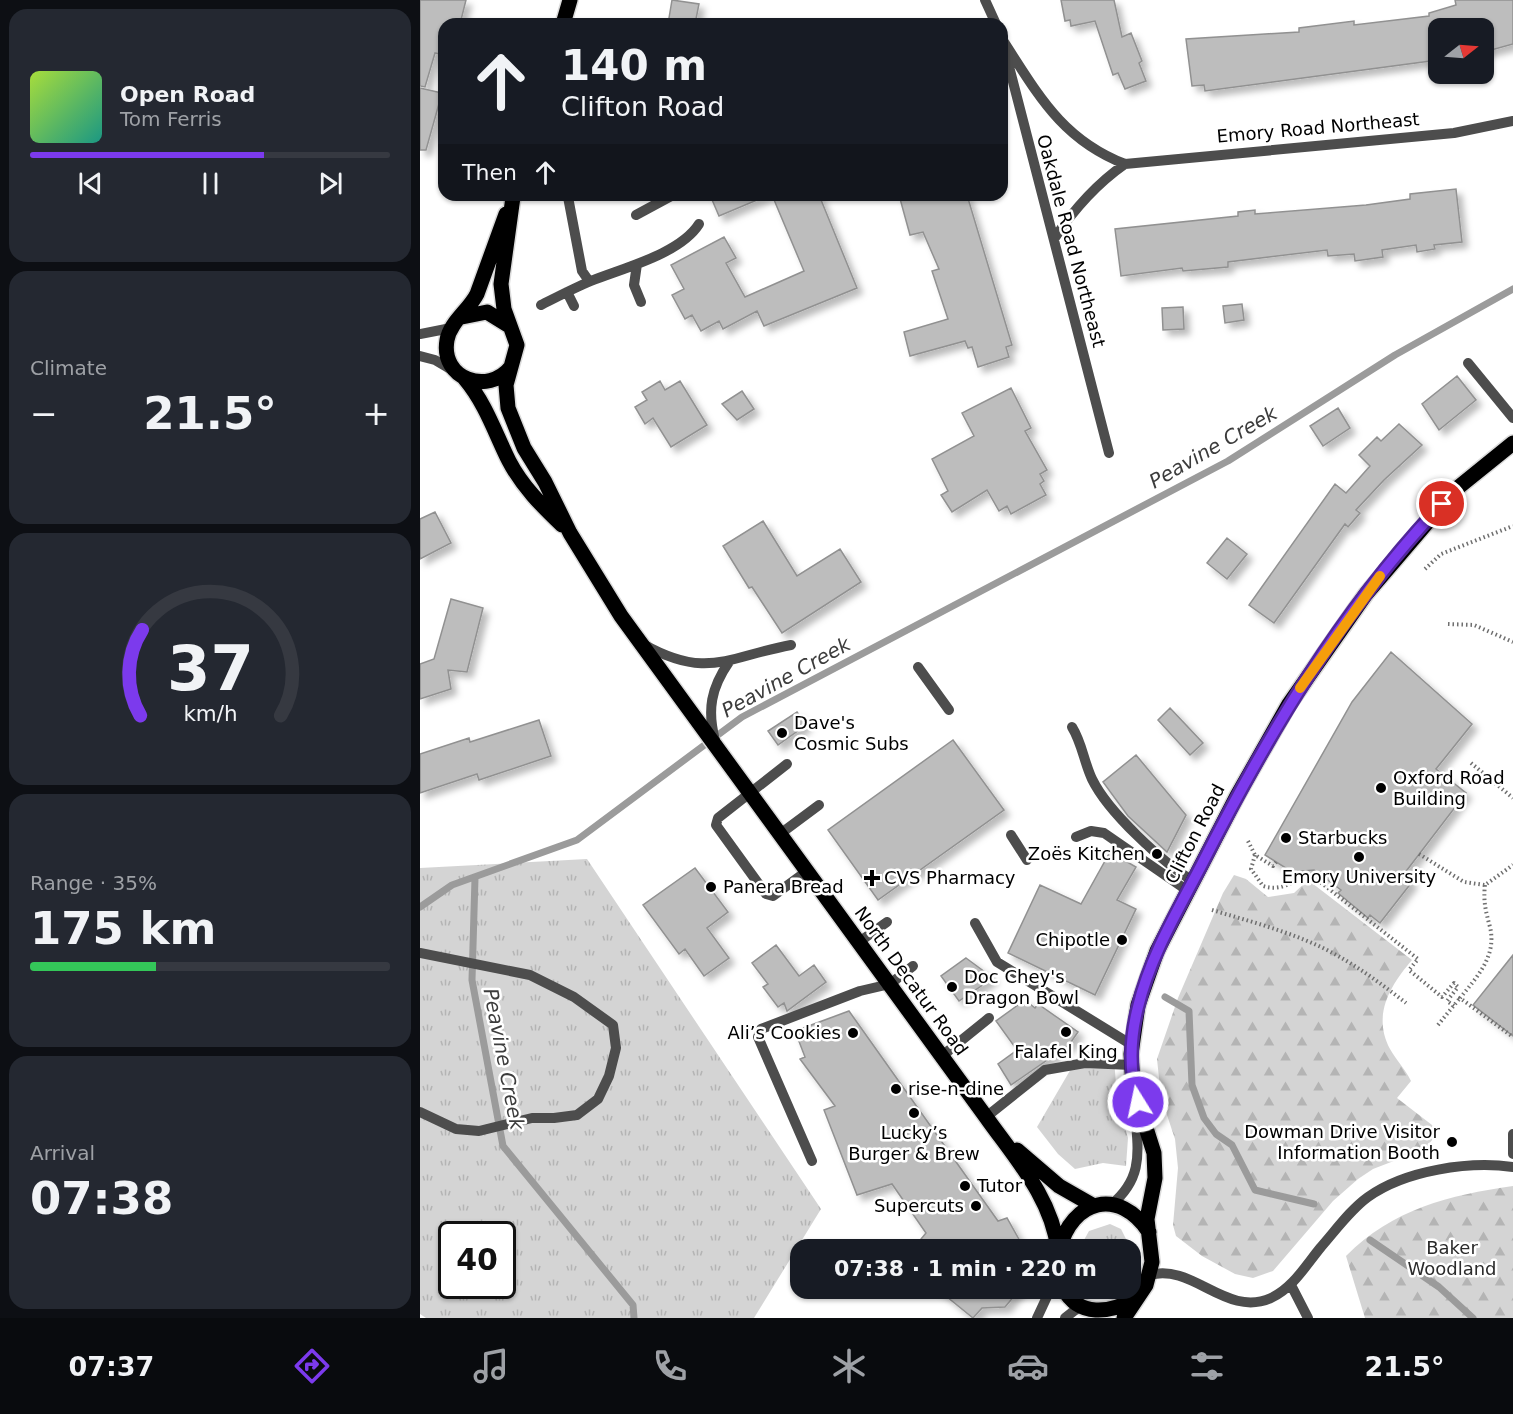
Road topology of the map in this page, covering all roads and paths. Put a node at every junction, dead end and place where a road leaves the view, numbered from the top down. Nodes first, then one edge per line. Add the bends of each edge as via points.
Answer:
1 (570, 0) edge
2 (985, 0) edge
3 (565, 18) edge
4 (993, 18) edge
5 (1008, 48) edge
6 (1008, 62) edge
7 (1513, 120) edge
8 (1125, 164) junction
9 (511, 201) edge
10 (512, 201) edge
11 (566, 201) edge
12 (652, 201) edge
13 (636, 215) dead end
14 (699, 224) dead end
15 (1054, 239) junction
16 (637, 264) junction
17 (590, 281) junction
18 (567, 292) junction
19 (641, 302) dead end
20 (541, 305) dead end
21 (574, 306) dead end
22 (462, 317) junction
23 (508, 325) junction
24 (451, 328) junction
25 (420, 334) edge
26 (420, 356) edge
27 (1468, 363) dead end
28 (511, 367) junction
29 (462, 377) junction
30 (1513, 418) edge
31 (1513, 443) edge
32 (1109, 453) dead end
33 (1513, 526) edge
34 (570, 533) junction
35 (1425, 569) dead end
36 (1366, 594) joint
37 (1448, 624) dead end
38 (641, 642) junction
39 (1513, 642) edge
40 (791, 645) dead end
41 (729, 662) junction
42 (918, 667) dead end
43 (1289, 704) joint
44 (949, 710) dead end
45 (706, 723) junction
46 (1071, 727) dead end
47 (1471, 763) dead end
48 (787, 764) dead end
49 (750, 791) junction
50 (1513, 798) edge
51 (819, 805) dead end
52 (780, 834) junction
53 (1011, 835) dead end
54 (1076, 837) dead end
55 (1248, 841) dead end
56 (1419, 854) dead end
57 (1255, 855) junction
58 (1027, 860) dead end
59 (1276, 862) dead end
60 (1513, 865) edge
61 (807, 871) junction
62 (1193, 881) junction
63 (1485, 885) junction
64 (1188, 891) junction
65 (1212, 910) dead end
66 (887, 922) dead end
67 (975, 922) dead end
68 (859, 942) junction
69 (420, 953) edge
70 (913, 966) dead end
71 (890, 984) junction
72 (1460, 998) junction
73 (1406, 1003) dead end
74 (1454, 1006) junction
75 (989, 1018) dead end
76 (1438, 1025) dead end
77 (1513, 1037) edge
78 (1132, 1046) junction
79 (942, 1056) junction
80 (1132, 1065) junction
81 (1133, 1087) junction
82 (420, 1112) edge
83 (990, 1122) junction
84 (1513, 1134) edge
85 (1513, 1154) edge
86 (812, 1161) dead end
87 (1513, 1167) edge
88 (1112, 1204) junction
89 (1094, 1206) junction
90 (1149, 1232) junction
91 (1056, 1239) edge
92 (1062, 1239) edge
93 (1150, 1275) junction
94 (1291, 1286) junction
95 (1141, 1290) edge
96 (1046, 1299) edge
97 (1073, 1299) edge
98 (1134, 1299) edge
99 (1135, 1299) edge
100 (1083, 1311) edge
101 (1037, 1318) edge
102 (1065, 1318) edge
103 (1125, 1318) edge
104 (1308, 1318) edge

1 - 3 main road
2 - 4 street
5 - 8 street via 1047,108 1066,129 1090,147
6 - 15 street, Oakdale Road Northeast
7 - 8 street, Emory Road Northeast via 1454,133
8 - 15 street via 1074,209
9 - 22 main road, North Decatur Road via 477,294
10 - 23 main road, North Decatur Road via 501,284
11 - 17 street via 582,271
12 - 13 street
14 - 16 street via 691,236
15 - 32 street, Oakdale Road Northeast
16 - 17 street
16 - 19 street via 634,285
17 - 18 street
18 - 20 street
18 - 21 street
22 - 23 main road via 487,312
22 - 24 main road, North Decatur Road
23 - 28 main road, North Decatur Road via 517,345
24 - 25 street
24 - 29 main road, North Decatur Road via 447,356
26 - 29 street via 435,360
27 - 30 street
28 - 29 main road via 494,381 480,383
28 - 34 main road, North Decatur Road via 506,384 510,416
29 - 34 main road, North Decatur Road via 489,413 510,463 528,491
31 - 36 street via 1455,490
33 - 35 path via 1441,554
34 - 38 main road, North Decatur Road
36 - 43 main road
37 - 39 path via 1474,625
38 - 41 street via 668,658 690,663
38 - 45 main road, North Decatur Road
40 - 41 street via 751,652
41 - 45 street via 715,686
42 - 44 street
43 - 62 street
45 - 49 main road, North Decatur Road
46 - 62 street via 1101,795 1159,856
47 - 50 path
48 - 49 street
49 - 52 main road, North Decatur Road
49 - 61 street via 717,818 716,825 722,834 766,894 773,896
51 - 52 street
52 - 61 main road, North Decatur Road
53 - 58 street
54 - 64 street via 1091,831 1104,833
55 - 57 path
56 - 63 path via 1464,882
57 - 59 path via 1273,866
57 - 74 path via 1251,869 1263,886 1280,888 1310,874 1418,959 1409,970 1442,997 1454,984 1458,987 1447,1001
60 - 63 path
61 - 68 main road, North Decatur Road
62 - 64 street
63 - 72 path via 1484,906 1491,944 1480,974
64 - 78 street via 1157,951 1136,1015
65 - 73 path via 1322,948 1369,974
66 - 68 street
67 - 78 street via 998,962
68 - 71 main road, North Decatur Road
69 - 82 street via 530,975 574,997 613,1024 616,1048 598,1099 577,1115 532,1118 479,1131 456,1129
70 - 71 street
71 - 79 main road, North Decatur Road
71 - 86 street via 860,991 761,1029 758,1037
72 - 74 path
72 - 77 path
74 - 76 path
75 - 79 street
78 - 80 street
79 - 83 main road, North Decatur Road
80 - 81 street
80 - 83 street via 1085,1064 1045,1070
81 - 88 street via 1136,1174
81 - 90 street via 1154,1153
83 - 89 main road, North Decatur Road via 1038,1169
83 - 91 main road, North Decatur Road via 1045,1202
84 - 85 street
87 - 94 street via 1475,1163 1394,1183 1348,1215
88 - 89 main road
88 - 90 main road via 1131,1212
89 - 92 main road via 1074,1217
90 - 93 main road via 1153,1251
93 - 94 street via 1177,1275 1233,1302 1270,1299
93 - 95 main road
94 - 104 street
96 - 101 street
97 - 100 main road
98 - 100 main road via 1108,1311
99 - 103 main road
100 - 102 street

